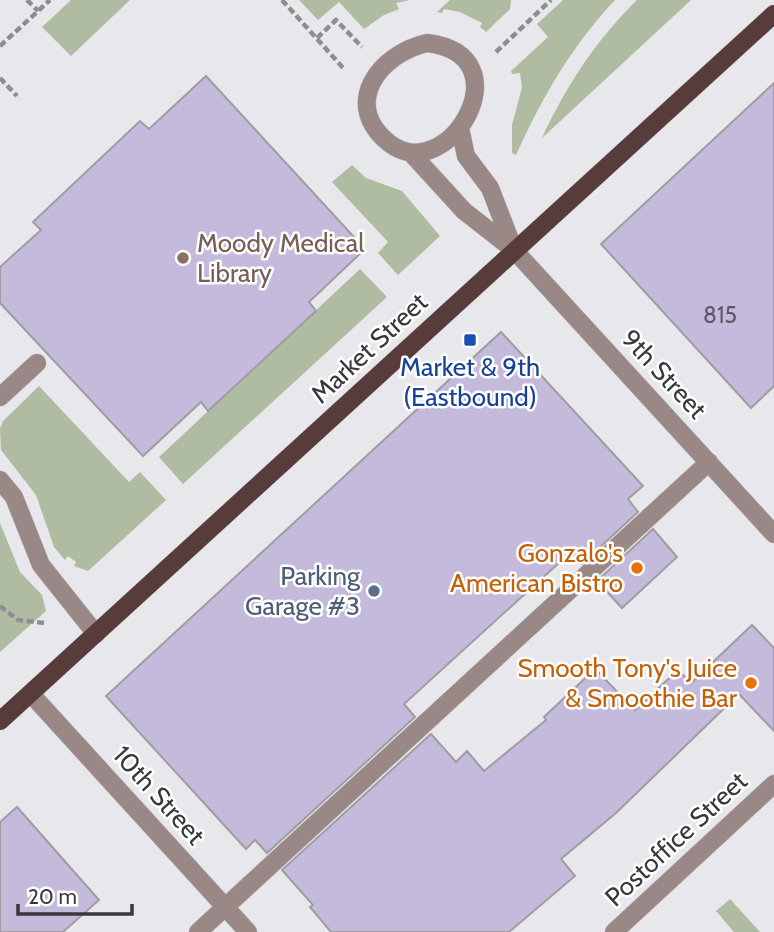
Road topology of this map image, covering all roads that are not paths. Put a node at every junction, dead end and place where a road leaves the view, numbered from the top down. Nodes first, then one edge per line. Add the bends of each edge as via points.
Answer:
1 (774, 14) edge
2 (460, 128) junction
3 (411, 153) junction
4 (514, 250) junction
5 (37, 363) dead end
6 (0, 397) edge
7 (709, 462) junction
8 (0, 480) edge
9 (774, 534) edge
10 (96, 634) junction
11 (31, 694) junction
12 (0, 721) edge
13 (774, 784) edge
14 (225, 907) junction
15 (198, 932) edge
16 (248, 932) edge
17 (614, 932) edge

1 - 4 main road, Market Street
2 - 3 street, 9th Street via 428,151
2 - 3 street, 9th Street via 475,99 470,65 442,45 410,47 378,71 367,102 379,135
2 - 4 street, 9th Street via 466,156 490,188
3 - 4 street, 9th Street via 464,211
4 - 7 street, 9th Street
4 - 10 main road, Market Street
5 - 6 street
7 - 9 street, 9th Street
7 - 14 street
8 - 10 street via 14,497 41,565
10 - 11 main road, Market Street
11 - 12 main road, Market Street
11 - 14 street, 10th Street
13 - 17 street, Postoffice Street
14 - 15 street
14 - 16 street, 10th Street

